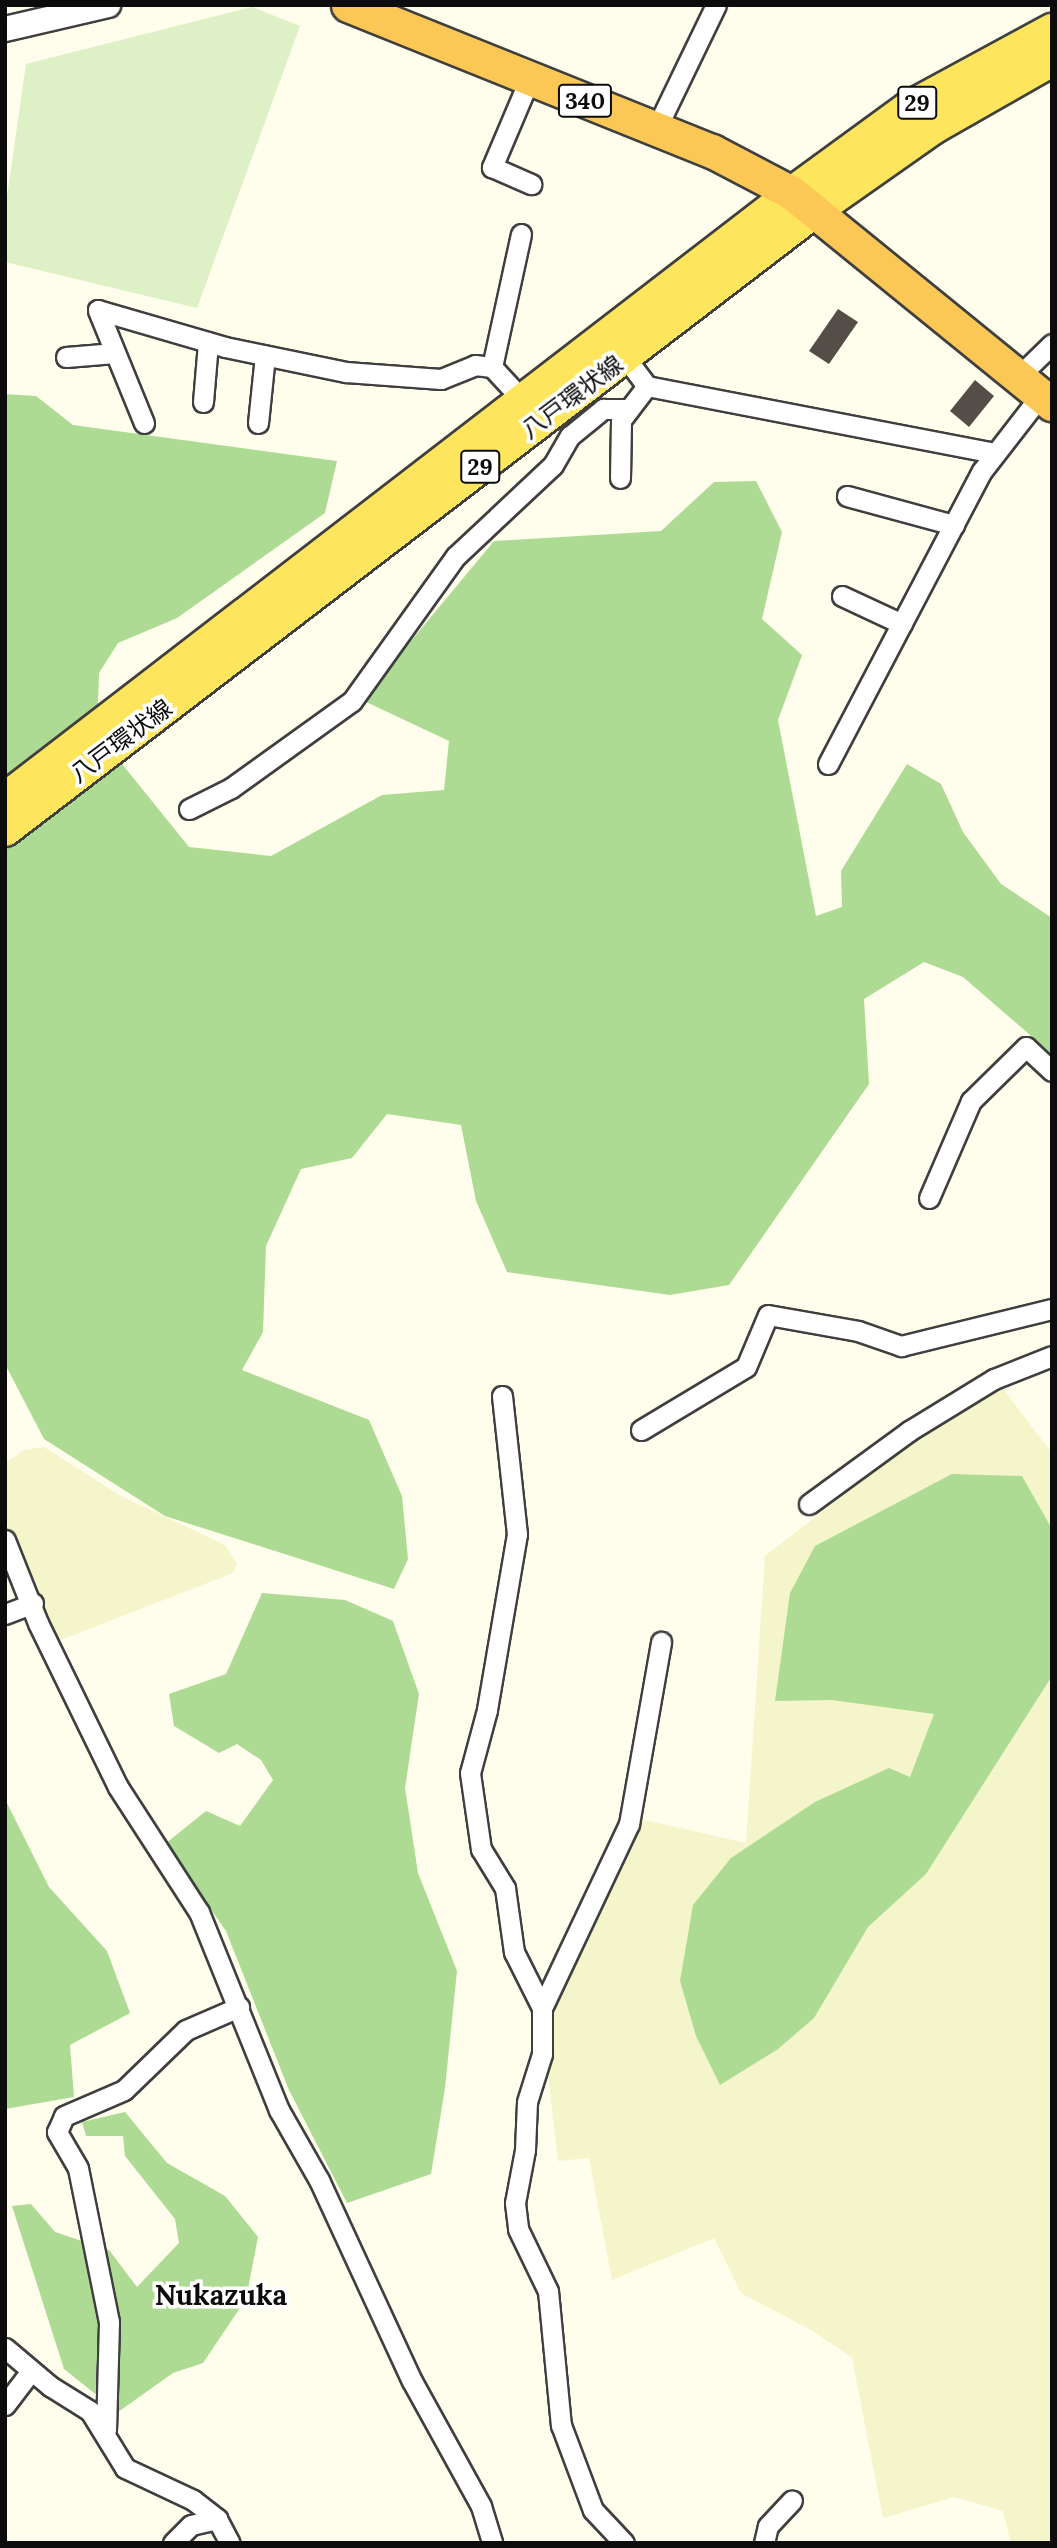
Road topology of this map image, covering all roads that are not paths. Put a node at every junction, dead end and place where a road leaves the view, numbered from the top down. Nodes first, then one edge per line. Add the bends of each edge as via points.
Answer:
1 (108, 5) edge
2 (348, 5) edge
3 (716, 5) edge
4 (5, 29) edge
5 (1052, 30) edge
6 (1052, 60) edge
7 (530, 80) junction
8 (656, 129) junction
9 (531, 184) dead end
10 (804, 202) junction
11 (521, 234) dead end
12 (208, 342) junction
13 (1052, 344) edge
14 (115, 353) junction
15 (265, 355) junction
16 (625, 356) junction
17 (66, 357) dead end
18 (492, 367) junction
19 (647, 386) junction
20 (1037, 392) edge
21 (203, 402) dead end
22 (629, 409) junction
23 (531, 410) junction
24 (144, 423) dead end
25 (258, 423) dead end
26 (994, 453) junction
27 (620, 478) dead end
28 (847, 496) dead end
29 (954, 525) junction
30 (842, 596) dead end
31 (902, 624) junction
32 (138, 713) junction
33 (828, 764) dead end
34 (5, 799) edge
35 (189, 809) dead end
36 (5, 830) edge
37 (1052, 1071) edge
38 (929, 1198) dead end
39 (1052, 1309) edge
40 (1052, 1356) edge
41 (502, 1396) dead end
42 (641, 1430) dead end
43 (809, 1504) dead end
44 (5, 1540) edge
45 (33, 1604) junction
46 (5, 1614) edge
47 (661, 1642) dead end
48 (239, 2007) junction
49 (542, 2008) junction
50 (5, 2348) edge
51 (31, 2371) junction
52 (5, 2405) edge
53 (106, 2430) junction
54 (792, 2500) dead end
55 (217, 2519) junction
56 (173, 2543) edge
57 (230, 2543) edge
58 (492, 2543) edge
59 (624, 2543) edge
60 (764, 2543) edge

1 - 4 street
2 - 7 highway, 340
3 - 8 street
5 - 10 main road, 八戸環状線 / 29 via 910,107
6 - 10 main road, 八戸環状線 / 29
7 - 8 highway, 340
7 - 9 street via 492,167
8 - 10 highway, 340
10 - 16 main road, 八戸環状線 / 29
10 - 20 highway, 340
10 - 23 main road, 八戸環状線 / 29
11 - 18 street
12 - 14 street via 98,310
12 - 15 street
12 - 21 street
13 - 20 street
14 - 17 street
14 - 24 street
15 - 18 street via 346,372 441,379 475,365
15 - 25 street
16 - 19 street
16 - 23 main road, 八戸環状線 / 29
18 - 23 street
19 - 22 street
19 - 26 street
20 - 26 street
22 - 27 street via 620,426
22 - 35 street via 603,409 570,436 553,465 456,556 352,701 231,788
23 - 32 main road, 八戸環状線 / 29
26 - 29 street
28 - 29 street
29 - 31 street
30 - 31 street
31 - 33 street
32 - 34 main road, 八戸環状線 / 29
32 - 36 main road, 八戸環状線 / 29
37 - 38 street via 1026,1047 971,1101
39 - 42 street via 901,1346 858,1331 768,1315 746,1367
40 - 43 street via 973,1392
41 - 49 street via 517,1534 487,1710 470,1773 481,1849 505,1888 514,1952
44 - 45 street
45 - 46 street
45 - 48 street via 118,1787 199,1912
47 - 49 street via 629,1824
48 - 53 street via 186,2030 124,2090 64,2116 58,2132 78,2168 109,2322
48 - 58 street via 279,2110 319,2180 412,2381 481,2505
49 - 59 street via 542,2054 527,2102 525,2150 516,2182 518,2229 548,2291 561,2425 593,2511
50 - 51 street
51 - 52 street
51 - 53 street via 90,2411
53 - 55 street via 125,2468 193,2500
54 - 60 street via 768,2526
55 - 56 street via 191,2525
55 - 57 street

